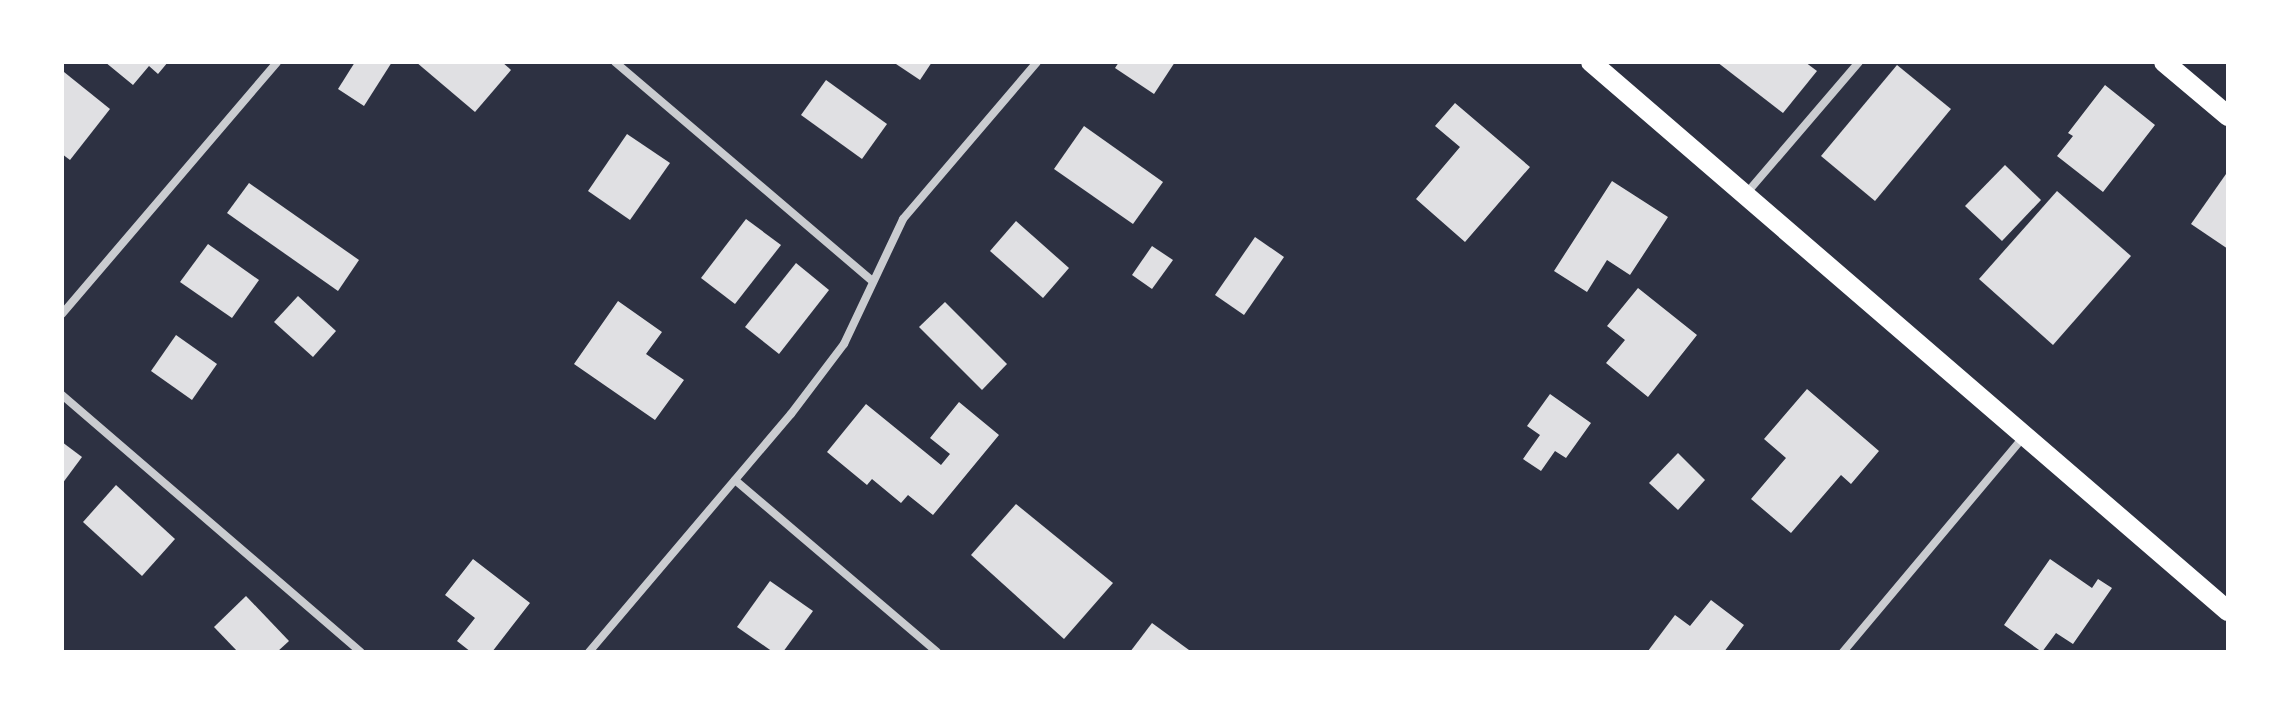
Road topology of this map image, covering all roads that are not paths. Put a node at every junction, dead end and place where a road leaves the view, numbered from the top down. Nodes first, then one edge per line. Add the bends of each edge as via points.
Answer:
1 (277, 62) edge
2 (615, 62) edge
3 (1037, 62) edge
4 (1591, 62) edge
5 (1859, 62) edge
6 (2164, 62) edge
7 (2228, 116) edge
8 (1745, 196) junction
9 (870, 279) junction
10 (62, 314) edge
11 (62, 395) edge
12 (2025, 435) junction
13 (735, 480) junction
14 (2228, 611) edge
15 (361, 652) edge
16 (589, 652) edge
17 (937, 652) edge
18 (1843, 652) edge

1 - 10 street
2 - 9 street
3 - 9 street via 903,219
4 - 8 main road
5 - 8 street
6 - 7 main road
8 - 12 main road
9 - 13 street via 844,344
11 - 15 street
12 - 14 main road
12 - 18 street
13 - 16 street
13 - 17 street

